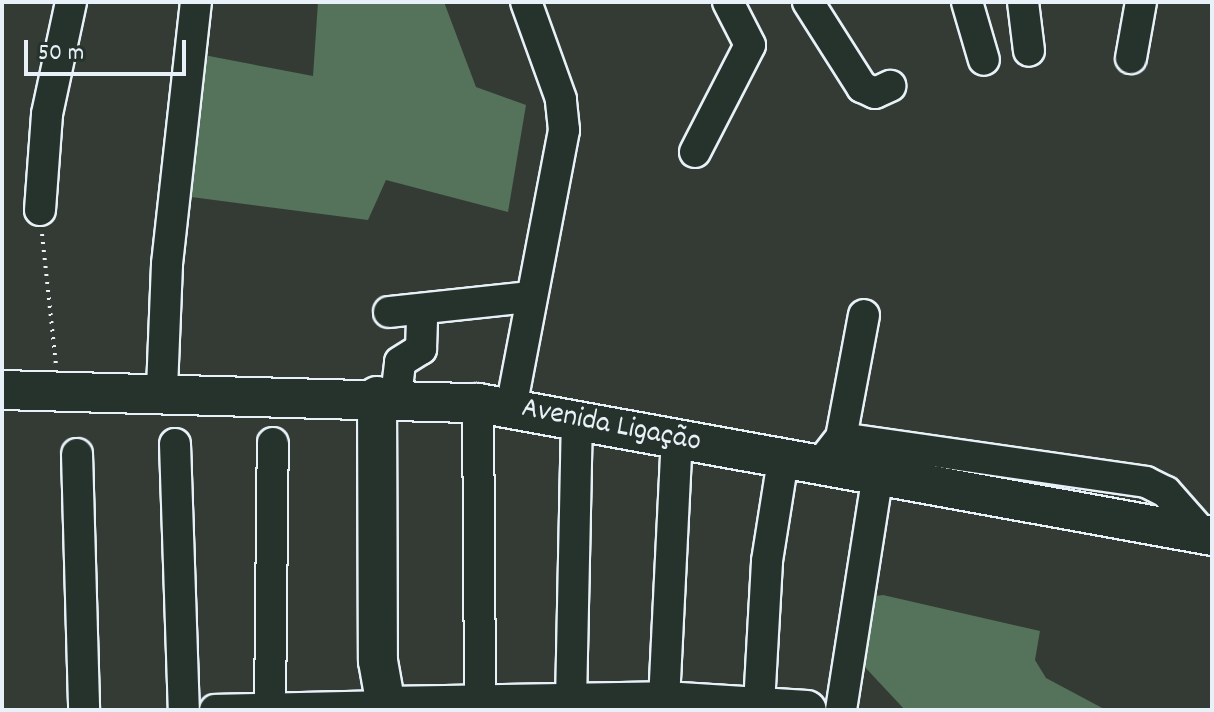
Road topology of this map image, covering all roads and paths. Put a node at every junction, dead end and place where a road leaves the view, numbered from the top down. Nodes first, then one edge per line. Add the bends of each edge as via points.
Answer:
1 (71, 2) edge
2 (196, 2) edge
3 (526, 2) edge
4 (728, 2) edge
5 (808, 2) edge
6 (967, 2) edge
7 (1023, 2) edge
8 (1141, 2) edge
9 (1029, 51) dead end
10 (1131, 58) dead end
11 (984, 60) dead end
12 (890, 86) dead end
13 (695, 152) dead end
14 (40, 210) joint
15 (529, 297) junction
16 (389, 312) dead end
17 (422, 314) junction
18 (864, 315) dead end
19 (162, 389) junction
20 (2, 390) edge
21 (59, 390) junction
22 (386, 396) junction
23 (494, 405) junction
24 (577, 419) junction
25 (677, 438) junction
26 (841, 438) junction
27 (273, 443) dead end
28 (175, 444) dead end
29 (77, 454) dead end
30 (800, 464) junction
31 (877, 479) junction
32 (1207, 535) edge
33 (664, 701) junction
34 (555, 705) edge
35 (759, 705) junction
36 (386, 706) junction
37 (480, 706) junction
38 (270, 709) edge
39 (441, 709) edge
40 (84, 710) edge
41 (184, 710) edge
42 (215, 710) edge
43 (238, 710) edge
44 (327, 710) edge
45 (807, 710) edge
46 (841, 710) edge

1 - 14 street via 47,114
2 - 19 street via 167,264
3 - 15 street via 561,99 564,130
4 - 13 street via 750,45
5 - 12 street via 862,87 870,93
6 - 11 street
7 - 9 street
8 - 10 street
14 - 21 path
15 - 17 street
15 - 23 street
16 - 17 street
17 - 22 street via 421,349 400,362
18 - 26 street
19 - 21 main road, Avenida Ligação
19 - 22 main road, Avenida Ligação
20 - 21 main road, Avenida Ligação
22 - 23 main road, Avenida Ligação
22 - 36 main road via 378,661
23 - 24 main road, Avenida Ligação
23 - 37 street
24 - 25 main road, Avenida Ligação
24 - 34 street
25 - 30 main road, Avenida Ligação
25 - 33 street
26 - 30 street
26 - 32 street via 1146,482 1166,492
27 - 38 street
28 - 41 street
29 - 40 street
30 - 31 main road, Avenida Ligação
30 - 35 street via 767,561
31 - 32 main road, Avenida Ligação
31 - 46 street
33 - 34 main road
33 - 35 main road
34 - 37 main road
35 - 45 main road
36 - 39 main road
36 - 44 street
37 - 39 main road
38 - 43 street
38 - 44 street
42 - 43 street

